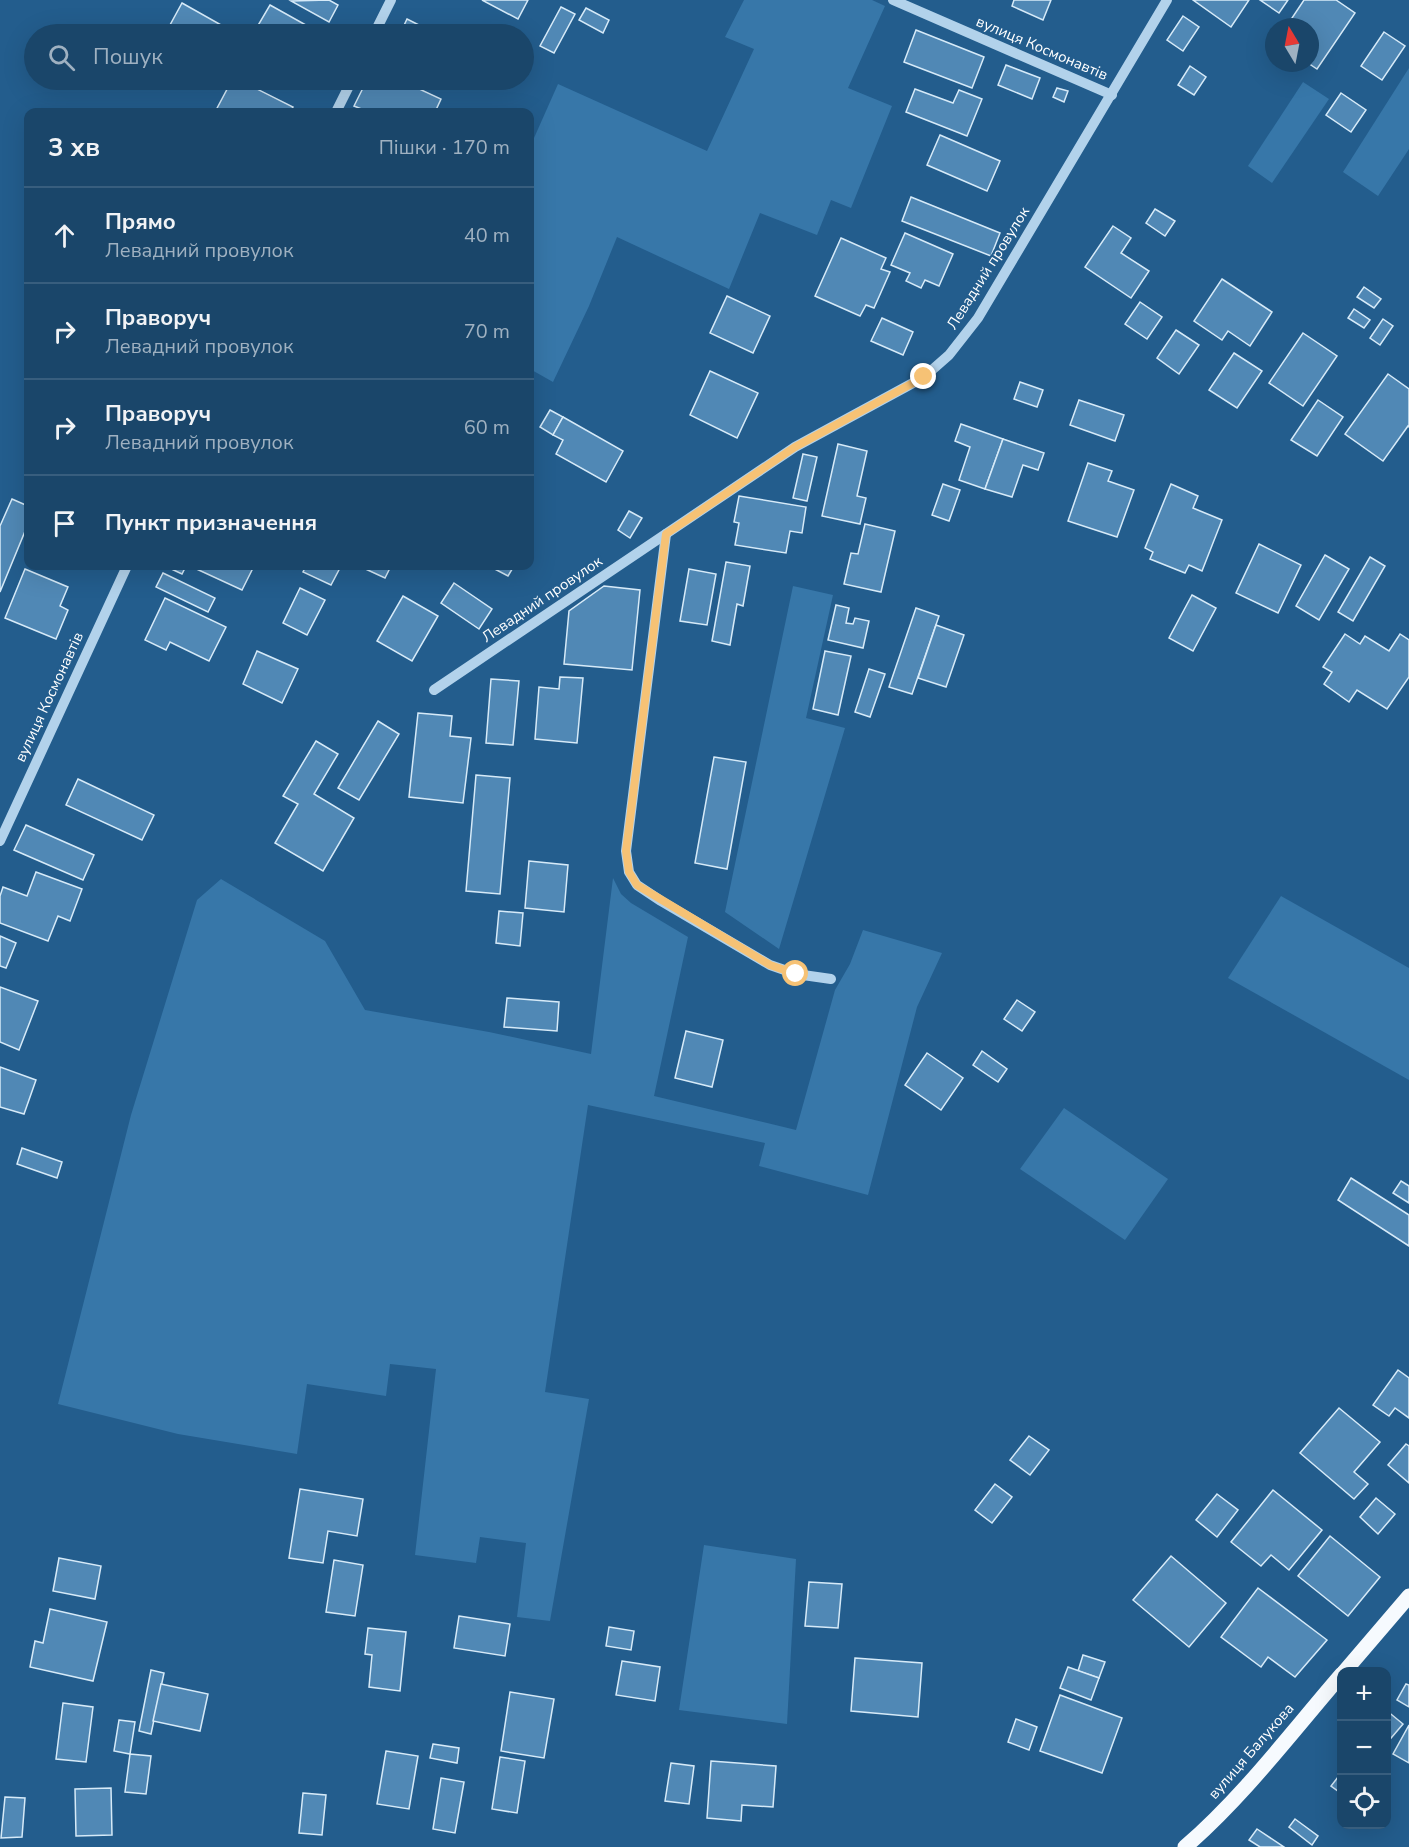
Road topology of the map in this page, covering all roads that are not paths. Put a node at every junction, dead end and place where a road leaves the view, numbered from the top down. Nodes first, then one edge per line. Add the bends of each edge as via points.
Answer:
1 (392, 0) edge
2 (893, 0) edge
3 (1167, 0) edge
4 (379, 24) edge
5 (347, 90) edge
6 (1112, 95) junction
7 (338, 108) edge
8 (666, 534) junction
9 (125, 570) edge
10 (434, 690) dead end
11 (0, 841) edge
12 (831, 979) dead end
13 (1409, 1596) edge
14 (1348, 1667) edge
15 (1337, 1680) edge
16 (1185, 1847) edge

1 - 4 street
2 - 6 street, вулиця Космонавтів
3 - 6 street, Левадний провулок
5 - 7 street
6 - 8 street, Левадний провулок via 978,318 949,355 924,377 795,447
8 - 10 street, Левадний провулок
8 - 12 street via 626,851 629,872 637,885 661,901 770,965
9 - 11 street, вулиця Космонавтів
13 - 14 main road, вулиця Балукова
15 - 16 main road, вулиця Балукова via 1238,1794

